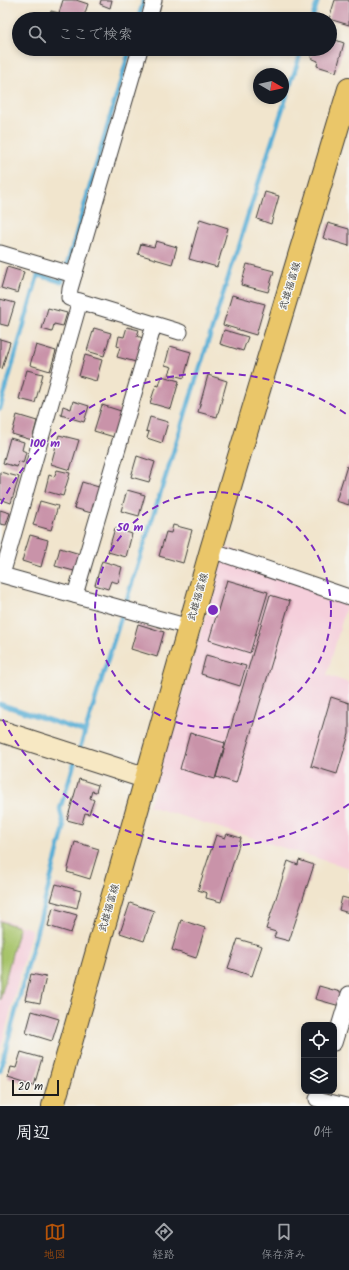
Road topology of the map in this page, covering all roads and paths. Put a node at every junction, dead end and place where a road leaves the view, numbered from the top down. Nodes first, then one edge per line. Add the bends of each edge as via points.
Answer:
1 (154, 0) edge
2 (151, 12) edge
3 (138, 56) edge
4 (349, 88) edge
5 (0, 253) edge
6 (74, 275) junction
7 (80, 301) junction
8 (154, 325) junction
9 (180, 332) dead end
10 (212, 550) junction
11 (75, 595) junction
12 (349, 597) edge
13 (190, 627) junction
14 (0, 731) edge
15 (146, 778) junction
16 (349, 994) edge
17 (337, 1033) edge
18 (317, 1099) edge
19 (52, 1106) edge
20 (346, 1106) edge

1 - 2 street
3 - 6 street
4 - 10 main road, 武雄福富線
5 - 6 street
6 - 7 street via 69,298
7 - 8 street
7 - 11 street via 2,575
8 - 9 street
8 - 11 street
10 - 12 street
10 - 13 main road, 武雄福富線
11 - 13 street
13 - 15 main road, 武雄福富線
14 - 15 street
15 - 19 main road, 武雄福富線
16 - 17 street
18 - 20 street

